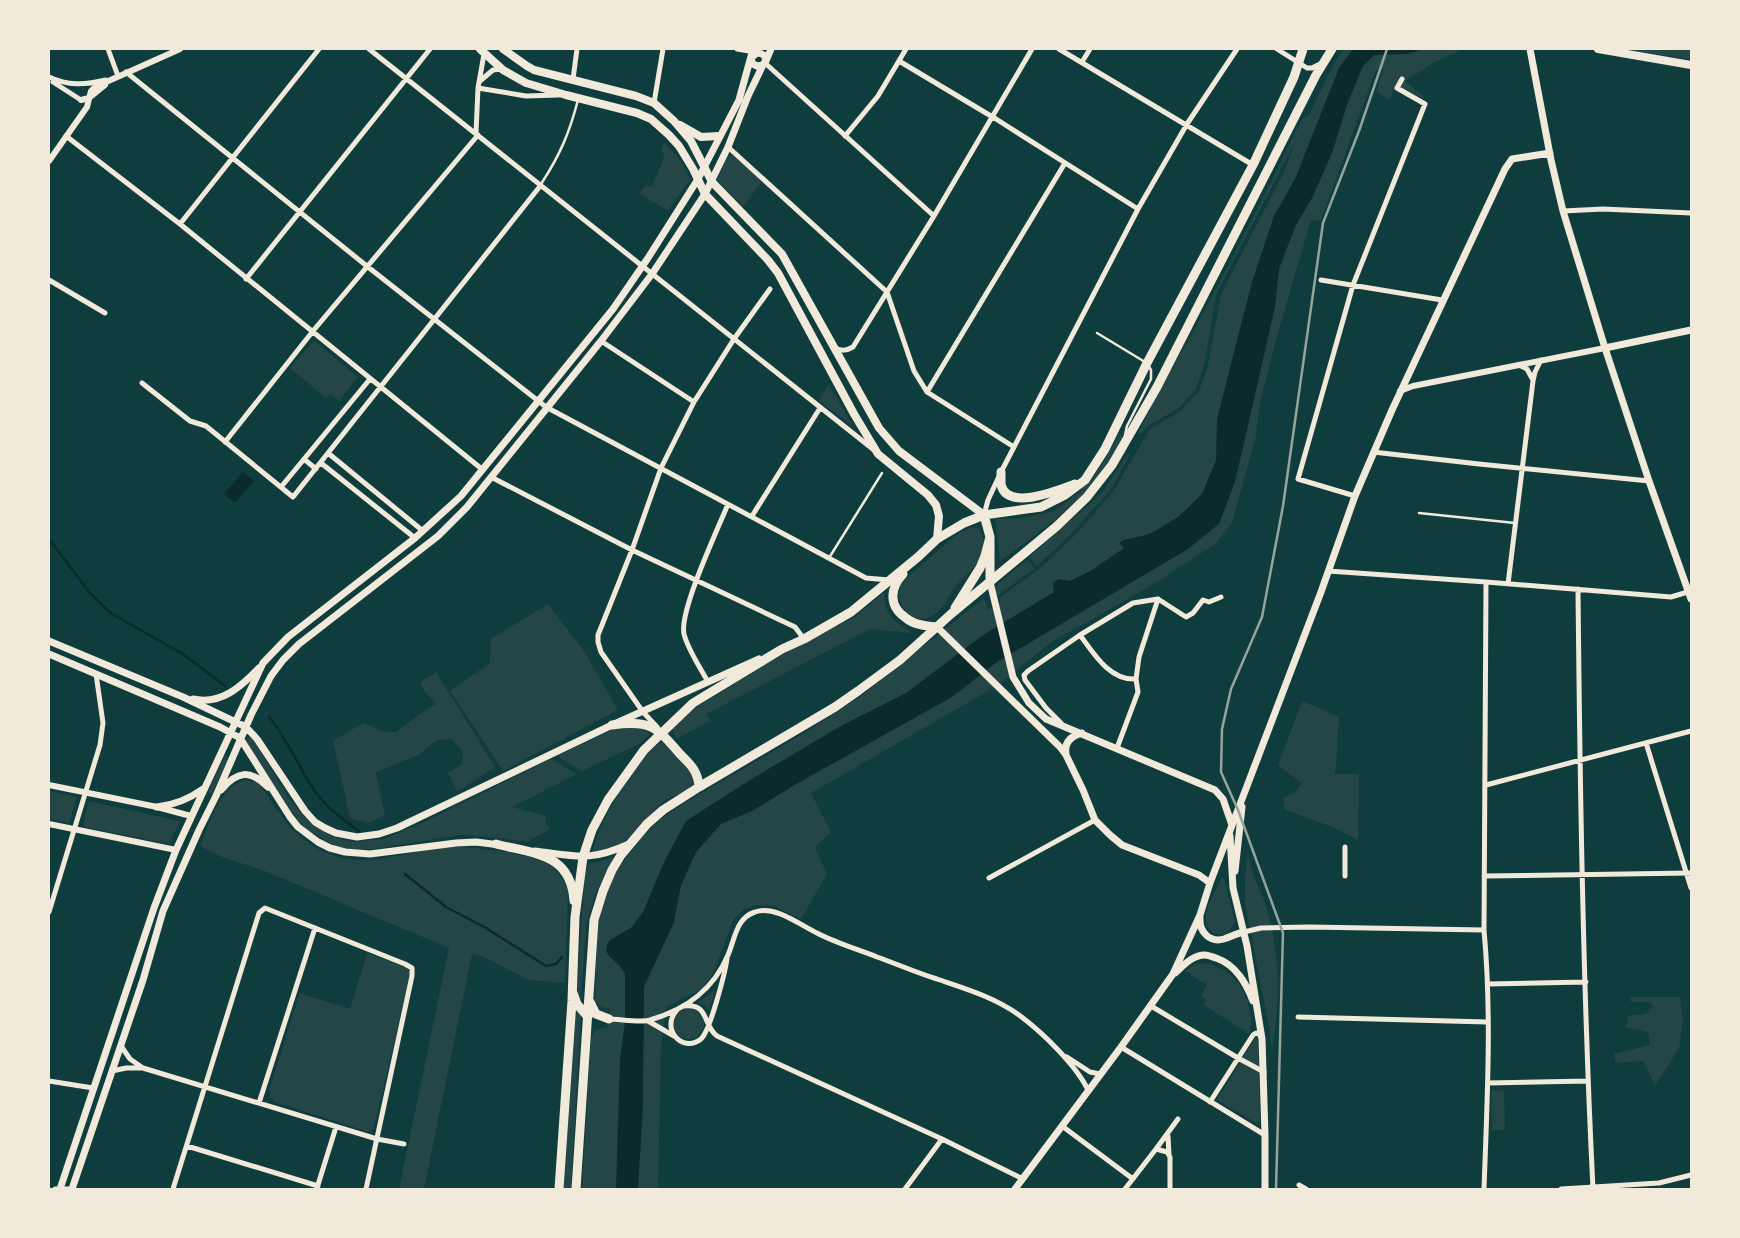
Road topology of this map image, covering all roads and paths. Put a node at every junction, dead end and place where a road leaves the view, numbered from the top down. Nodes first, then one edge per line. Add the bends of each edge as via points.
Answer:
1 (108, 49) edge
2 (180, 49) edge
3 (319, 49) edge
4 (370, 49) edge
5 (430, 49) edge
6 (503, 49) edge
7 (577, 49) edge
8 (663, 49) edge
9 (737, 49) edge
10 (771, 49) edge
11 (906, 49) edge
12 (1032, 49) edge
13 (1059, 49) edge
14 (1090, 49) edge
15 (1237, 49) edge
16 (1277, 49) edge
17 (1302, 49) edge
18 (1332, 49) edge
19 (1530, 49) edge
20 (1598, 49) edge
21 (482, 51) edge
22 (753, 54) edge
23 (1324, 60) junction
24 (899, 61) junction
25 (1082, 62) junction
26 (764, 63) junction
27 (1298, 63) junction
28 (1691, 65) edge
29 (503, 70) junction
30 (126, 72) junction
31 (118, 76) junction
32 (49, 78) edge
33 (111, 79) junction
34 (406, 79) junction
35 (1402, 79) dead end
36 (573, 80) junction
37 (479, 84) junction
38 (566, 95) junction
39 (89, 98) junction
40 (578, 98) junction
41 (81, 100) junction
42 (654, 103) junction
43 (87, 106) junction
44 (992, 117) junction
45 (674, 121) junction
46 (1187, 124) junction
47 (477, 134) junction
48 (66, 136) junction
49 (720, 136) junction
50 (846, 136) junction
51 (728, 148) junction
52 (1550, 153) junction
53 (232, 157) junction
54 (49, 161) edge
55 (1065, 163) junction
56 (1253, 164) junction
57 (705, 165) junction
58 (698, 179) junction
59 (712, 182) junction
60 (540, 185) junction
61 (705, 194) junction
62 (1138, 209) junction
63 (1563, 211) junction
64 (300, 212) junction
65 (1691, 213) edge
66 (934, 216) junction
67 (180, 224) junction
68 (368, 267) junction
69 (642, 267) junction
70 (652, 274) junction
71 (246, 279) junction
72 (49, 280) edge
73 (1321, 280) dead end
74 (1353, 285) junction
75 (770, 289) dead end
76 (887, 292) junction
77 (1442, 300) junction
78 (105, 314) dead end
79 (435, 320) junction
80 (1691, 330) edge
81 (313, 331) junction
82 (1098, 333) dead end
83 (734, 339) junction
84 (601, 341) junction
85 (835, 348) junction
86 (1605, 348) junction
87 (1542, 360) junction
88 (1147, 363) junction
89 (1518, 365) junction
90 (1410, 372) junction
91 (370, 379) junction
92 (1533, 381) junction
93 (142, 383) dead end
94 (1421, 385) junction
95 (381, 387) junction
96 (1400, 391) junction
97 (927, 392) junction
98 (538, 402) junction
99 (694, 402) junction
100 (546, 408) junction
101 (820, 408) junction
102 (225, 442) junction
103 (1126, 442) junction
104 (1014, 447) junction
105 (1373, 452) junction
106 (328, 453) junction
107 (878, 454) junction
108 (304, 459) junction
109 (321, 463) junction
110 (661, 468) junction
111 (316, 469) junction
112 (1522, 469) junction
113 (483, 470) junction
114 (1001, 472) junction
115 (882, 473) dead end
116 (491, 477) junction
117 (1084, 480) junction
118 (1649, 481) junction
119 (367, 485) junction
120 (281, 487) junction
121 (360, 494) junction
122 (1355, 496) junction
123 (728, 504) junction
124 (1419, 513) dead end
125 (984, 515) junction
126 (752, 516) junction
127 (1515, 524) junction
128 (424, 531) junction
129 (990, 537) junction
130 (415, 538) junction
131 (937, 538) junction
132 (632, 550) junction
133 (918, 557) junction
134 (829, 558) junction
135 (1328, 571) junction
136 (696, 581) junction
137 (990, 582) junction
138 (1486, 582) junction
139 (886, 583) junction
140 (1508, 584) junction
141 (1578, 589) junction
142 (1690, 594) edge
143 (1221, 597) dead end
144 (1158, 599) junction
145 (951, 614) junction
146 (937, 627) junction
147 (1080, 635) junction
148 (804, 639) junction
149 (49, 641) edge
150 (782, 649) junction
151 (49, 654) edge
152 (263, 663) junction
153 (96, 674) junction
154 (1136, 679) junction
155 (708, 682) junction
156 (183, 697) junction
157 (643, 712) junction
158 (235, 722) junction
159 (612, 725) junction
160 (1062, 725) junction
161 (246, 726) junction
162 (1691, 730) edge
163 (230, 732) junction
164 (662, 732) junction
165 (1082, 733) junction
166 (240, 738) junction
167 (1646, 742) junction
168 (1117, 748) junction
169 (1066, 755) junction
170 (1581, 760) junction
171 (49, 785) edge
172 (1486, 785) junction
173 (205, 787) junction
174 (699, 787) junction
175 (86, 792) junction
176 (276, 795) junction
177 (216, 796) junction
178 (1223, 799) junction
179 (1242, 799) junction
180 (157, 807) junction
181 (191, 816) junction
182 (1095, 820) junction
183 (49, 824) edge
184 (75, 829) junction
185 (1231, 829) junction
186 (199, 830) junction
187 (632, 843) junction
188 (496, 844) junction
189 (192, 845) junction
190 (1345, 847) dead end
191 (176, 850) junction
192 (583, 857) junction
193 (1689, 873) edge
194 (1582, 875) junction
195 (1345, 876) dead end
196 (1484, 876) junction
197 (989, 878) dead end
198 (1210, 883) junction
199 (1233, 888) junction
200 (1691, 888) edge
201 (49, 912) edge
202 (1200, 915) junction
203 (575, 917) junction
204 (315, 928) junction
205 (1484, 930) junction
206 (1244, 932) junction
207 (728, 956) junction
208 (1173, 974) junction
209 (1586, 982) junction
210 (1488, 984) junction
211 (572, 988) junction
212 (589, 997) junction
213 (1151, 1006) junction
214 (679, 1008) junction
215 (588, 1017) junction
216 (1298, 1017) dead end
217 (610, 1019) junction
218 (648, 1020) junction
219 (1259, 1021) junction
220 (1487, 1022) junction
221 (708, 1026) junction
222 (587, 1034) junction
223 (674, 1036) junction
224 (1262, 1039) junction
225 (108, 1046) junction
226 (121, 1046) junction
227 (1121, 1047) junction
228 (1058, 1051) junction
229 (1238, 1058) junction
230 (114, 1067) junction
231 (143, 1068) junction
232 (1264, 1072) junction
233 (1100, 1074) junction
234 (49, 1081) edge
235 (1587, 1081) junction
236 (1488, 1083) junction
237 (204, 1086) junction
238 (93, 1088) junction
239 (1088, 1090) junction
240 (1210, 1102) junction
241 (259, 1103) junction
242 (1178, 1119) dead end
243 (336, 1126) junction
244 (1062, 1126) junction
245 (1265, 1135) junction
246 (1168, 1136) junction
247 (377, 1139) junction
248 (942, 1139) junction
249 (404, 1144) dead end
250 (187, 1146) junction
251 (1159, 1150) junction
252 (1170, 1157) junction
253 (1691, 1175) edge
254 (1022, 1179) junction
255 (1133, 1179) junction
256 (1299, 1185) dead end
257 (317, 1188) edge
258 (58, 1189) edge
259 (72, 1189) edge
260 (173, 1189) edge
261 (366, 1189) edge
262 (559, 1189) edge
263 (576, 1189) edge
264 (905, 1189) edge
265 (1014, 1189) edge
266 (1125, 1189) edge
267 (1170, 1189) edge
268 (1265, 1189) edge
269 (1306, 1189) edge
270 (1484, 1189) edge
271 (1561, 1189) edge
272 (1593, 1189) edge

1 - 31 street
2 - 30 street
3 - 53 street
4 - 34 street
5 - 34 street
6 - 36 main road via 527,66
7 - 36 street
8 - 42 street
9 - 22 street
10 - 26 main road
11 - 24 street
12 - 44 street
13 - 25 street
14 - 25 street
15 - 46 street
16 - 27 street
17 - 27 highway
18 - 23 highway
19 - 52 main road
20 - 28 main road
21 - 29 main road
21 - 37 street
22 - 26 main road via 764,54
22 - 26 main road via 754,65 759,67
22 - 49 main road via 739,100
23 - 27 street via 1312,68
23 - 103 highway
24 - 44 street
24 - 50 street via 878,96
25 - 46 street
26 - 50 street
26 - 51 main road
27 - 56 highway
29 - 37 street via 493,70
29 - 38 main road via 526,83
30 - 31 street
30 - 53 street
31 - 33 street
32 - 33 street via 77,84
32 - 41 street
33 - 39 street
34 - 47 street
34 - 64 street
35 - 74 street via 1397,88 1425,104
36 - 42 main road
37 - 38 street via 526,96
37 - 47 street
38 - 40 main road
39 - 41 street
39 - 43 street
40 - 58 main road via 651,119 678,146
40 - 60 lane via 565,144
41 - 43 street
42 - 45 main road
43 - 48 street
44 - 55 street
44 - 66 street
45 - 49 main road via 701,137
45 - 57 main road
46 - 56 street
46 - 62 street
47 - 60 street
47 - 68 street
48 - 54 street
48 - 67 street
49 - 57 main road
50 - 66 street
51 - 59 main road
51 - 76 street
52 - 63 main road
52 - 77 main road via 1509,162
53 - 64 street
53 - 67 street
55 - 62 street
55 - 97 street
56 - 88 highway
57 - 58 main road
57 - 59 main road
58 - 61 main road
58 - 69 main road
59 - 61 main road
59 - 85 main road via 782,254
60 - 69 street
60 - 79 street
61 - 70 main road
61 - 107 main road via 778,273
62 - 104 street
63 - 65 street via 1603,209
63 - 86 main road
64 - 68 street
64 - 71 street
66 - 76 street
67 - 71 street
68 - 79 street
68 - 81 street
69 - 70 street
69 - 98 main road via 613,309
70 - 83 street
70 - 84 main road
71 - 81 street
72 - 78 street
73 - 74 street
74 - 77 street
74 - 122 street via 1298,479
75 - 83 street
76 - 85 street via 853,347 841,351
76 - 97 street via 914,371
77 - 90 main road
79 - 95 street
79 - 98 street
80 - 86 main road
81 - 91 street
81 - 102 street
82 - 88 lane
83 - 99 street
83 - 101 street
84 - 99 street
84 - 100 main road
85 - 125 main road via 879,428 899,451
86 - 87 street
86 - 118 main road
87 - 89 street
87 - 92 street
88 - 103 lane via 1151,379 1127,426
88 - 117 highway via 1105,449
89 - 92 street via 1527,369
89 - 94 street
90 - 94 street via 1413,381
90 - 96 main road
91 - 95 street
91 - 108 street
92 - 112 street
93 - 102 street via 190,421 206,426
94 - 96 street
95 - 106 street
95 - 113 street
96 - 105 main road
97 - 104 street
98 - 100 street
98 - 113 main road
99 - 110 street
100 - 110 street
100 - 116 main road
101 - 107 street
101 - 126 street
102 - 120 street
103 - 137 highway via 1087,497
104 - 114 street
105 - 112 street
105 - 122 main road
106 - 109 street
106 - 119 street
107 - 131 main road via 934,502 939,516
108 - 111 street
108 - 120 street
109 - 111 street
109 - 121 street
110 - 123 street
110 - 132 street
111 - 120 street via 293,497
112 - 118 street
112 - 127 street
113 - 128 main road
114 - 117 highway via 1004,490 1012,497 1020,498 1035,497
114 - 125 street
115 - 134 lane
116 - 132 street
116 - 161 main road via 438,536 283,660
117 - 125 highway via 1065,496 1041,507
118 - 142 main road
119 - 121 lane
119 - 128 street
121 - 130 street
122 - 135 main road
123 - 126 street
123 - 136 street
124 - 127 lane
125 - 129 highway
125 - 131 highway
126 - 134 street
127 - 140 street
128 - 130 main road
129 - 137 highway
129 - 145 highway via 980,568
130 - 152 main road via 309,619
131 - 133 highway
132 - 136 street
132 - 157 street via 598,642 601,652
133 - 139 highway
133 - 146 highway via 894,586 892,596 906,619
134 - 139 street via 866,578
135 - 138 street
135 - 179 main road
136 - 148 street via 795,627
136 - 155 street via 683,621 684,634
137 - 145 highway
137 - 160 main road via 1013,677 1029,703 1046,719
138 - 140 street
138 - 172 street
139 - 148 highway via 851,612
140 - 141 street
141 - 142 street via 1671,597
141 - 170 street
143 - 144 street via 1209,602 1203,600 1186,617
144 - 147 street via 1133,603
144 - 154 street via 1139,657
145 - 146 highway
146 - 169 main road
146 - 174 highway via 900,660 835,707
147 - 154 street via 1114,674
147 - 160 street via 1024,676
148 - 150 highway
149 - 156 main road
150 - 155 main road
150 - 164 highway via 693,703
151 - 153 main road
152 - 156 main road via 243,685 228,695 199,700
152 - 158 main road
153 - 163 main road
153 - 175 street via 102,723 100,745
154 - 168 street via 1138,692
155 - 157 main road
156 - 158 main road
157 - 159 main road
157 - 164 street
158 - 161 main road
158 - 163 main road
159 - 161 main road via 397,828 357,837 336,834 315,822
159 - 164 highway via 632,722
160 - 165 main road
161 - 166 main road
162 - 167 street
163 - 166 main road
163 - 173 main road
164 - 174 highway via 692,767 698,776
164 - 192 highway via 644,750 608,800 592,830
165 - 168 main road
165 - 169 main road via 1068,742
166 - 176 main road
166 - 177 main road
167 - 170 street
167 - 193 street
168 - 178 main road via 1210,787
169 - 182 main road
170 - 172 street
170 - 194 street
171 - 175 street
172 - 196 street
173 - 180 main road via 188,799
173 - 181 main road
174 - 187 highway via 647,824
175 - 180 street
175 - 184 street
176 - 177 main road via 263,782 245,774 230,779
176 - 188 main road via 308,836 345,852 370,854 456,843
177 - 186 main road
178 - 179 main road via 1231,804
178 - 185 main road
179 - 185 main road
179 - 199 main road
180 - 181 street
181 - 186 main road
181 - 191 main road
182 - 197 street
182 - 198 main road via 1122,845 1199,875
183 - 184 street
184 - 191 street
184 - 201 street
185 - 198 main road
185 - 199 main road
186 - 189 main road
187 - 192 main road via 610,853
187 - 212 highway via 612,870 594,920
188 - 192 main road
188 - 203 highway via 559,863 573,889
189 - 191 main road
189 - 226 main road via 162,911
190 - 195 street
191 - 225 main road
192 - 203 highway
193 - 194 street
193 - 200 street
194 - 196 street
194 - 209 street
196 - 205 street
198 - 202 main road
199 - 206 main road
202 - 206 main road via 1200,928 1215,940
202 - 208 main road
203 - 211 highway
204 - 237 street via 268,909 260,910
204 - 241 street
204 - 247 street via 412,968
205 - 206 street via 1309,927 1261,928
205 - 210 street
206 - 219 main road
207 - 214 street via 709,987
207 - 221 street
207 - 228 street via 742,921 752,912 771,911 822,936 966,987 998,1002 1020,1016
208 - 213 main road
208 - 219 main road via 1191,959 1205,955 1222,960 1238,973 1247,986
209 - 210 street
209 - 235 street
210 - 220 street
211 - 215 highway via 577,1004
211 - 262 highway
212 - 215 highway
212 - 217 highway via 596,1014
213 - 227 main road
213 - 229 street
214 - 218 street
214 - 221 street via 697,1007 706,1016
214 - 223 street via 671,1018
215 - 217 street
215 - 222 highway
216 - 220 street
217 - 218 street
217 - 222 highway via 595,1023
218 - 223 street
219 - 224 main road
220 - 236 street
221 - 223 street via 705,1035 695,1042 682,1042
221 - 248 street via 717,1036
222 - 263 highway
224 - 229 street via 1259,1034 1253,1035
224 - 232 main road
225 - 230 main road
225 - 238 main road
226 - 230 main road
226 - 231 street via 130,1059
227 - 233 main road
227 - 240 street
228 - 233 street via 1090,1072
228 - 239 street via 1078,1072
229 - 232 street
229 - 240 street
230 - 231 street
230 - 259 main road
231 - 237 street
232 - 245 main road
233 - 239 main road
234 - 238 street
235 - 236 street
235 - 272 street
236 - 270 street
237 - 241 street
237 - 250 street
238 - 258 main road
239 - 244 main road
240 - 245 street
241 - 243 street
242 - 246 street
243 - 247 street
243 - 257 street
244 - 254 main road
244 - 255 street
245 - 268 main road
246 - 251 street
246 - 252 street
247 - 249 street
247 - 261 street
248 - 254 street
248 - 264 street
250 - 257 street
250 - 260 street
251 - 252 street via 1167,1152
251 - 255 street
252 - 267 street
253 - 272 street
254 - 265 main road
255 - 266 street
256 - 269 street
258 - 259 street
271 - 272 street

